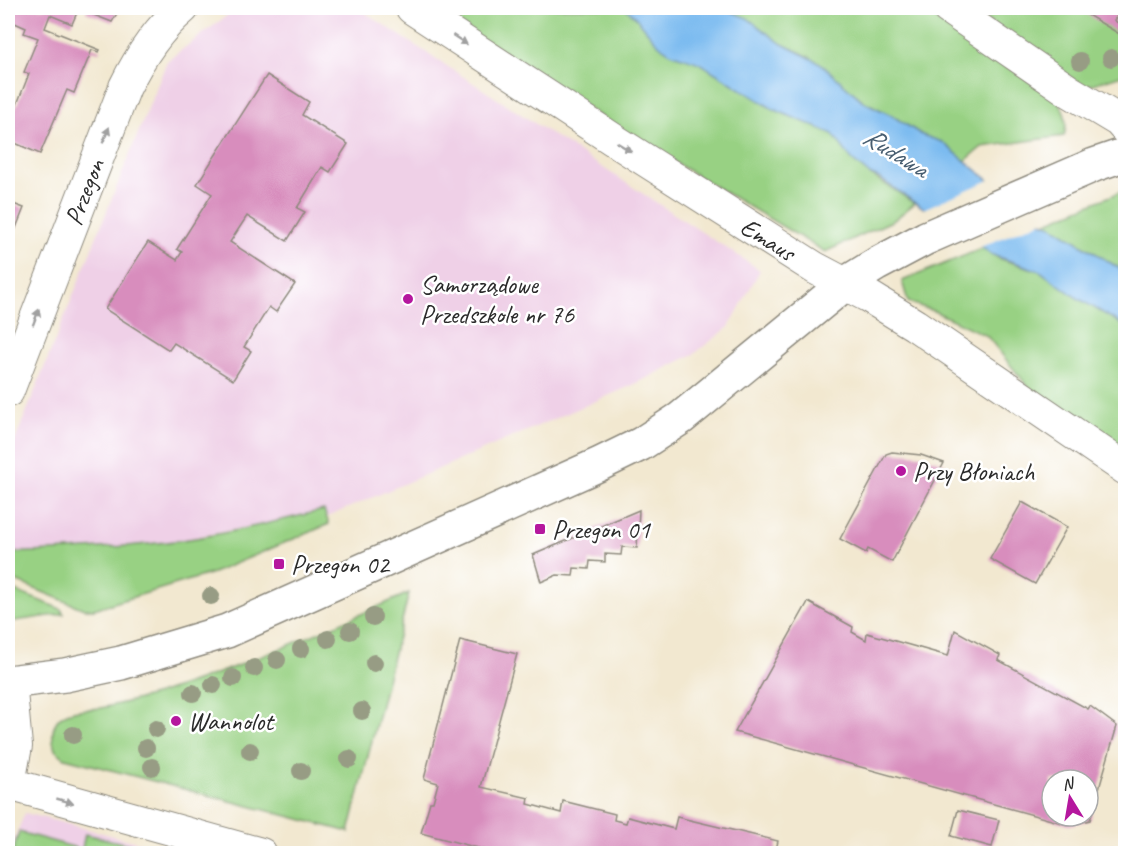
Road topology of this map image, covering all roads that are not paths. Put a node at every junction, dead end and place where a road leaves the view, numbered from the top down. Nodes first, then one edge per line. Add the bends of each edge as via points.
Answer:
1 (183, 8) edge
2 (412, 8) edge
3 (948, 8) edge
4 (1125, 129) edge
5 (1125, 153) edge
6 (846, 283) junction
7 (8, 391) edge
8 (1125, 469) edge
9 (9, 681) edge
10 (8, 786) edge
11 (261, 854) edge

7 -> 1 street, Przegon via 125,87 150,42
2 -> 6 street, Emaus via 814,268
3 - 4 street via 1119,121
5 - 6 street via 926,238
6 - 8 street, Emaus via 935,338
6 - 9 street via 681,418 600,464 227,631 121,663
9 - 10 street via 16,746
10 -> 11 street

